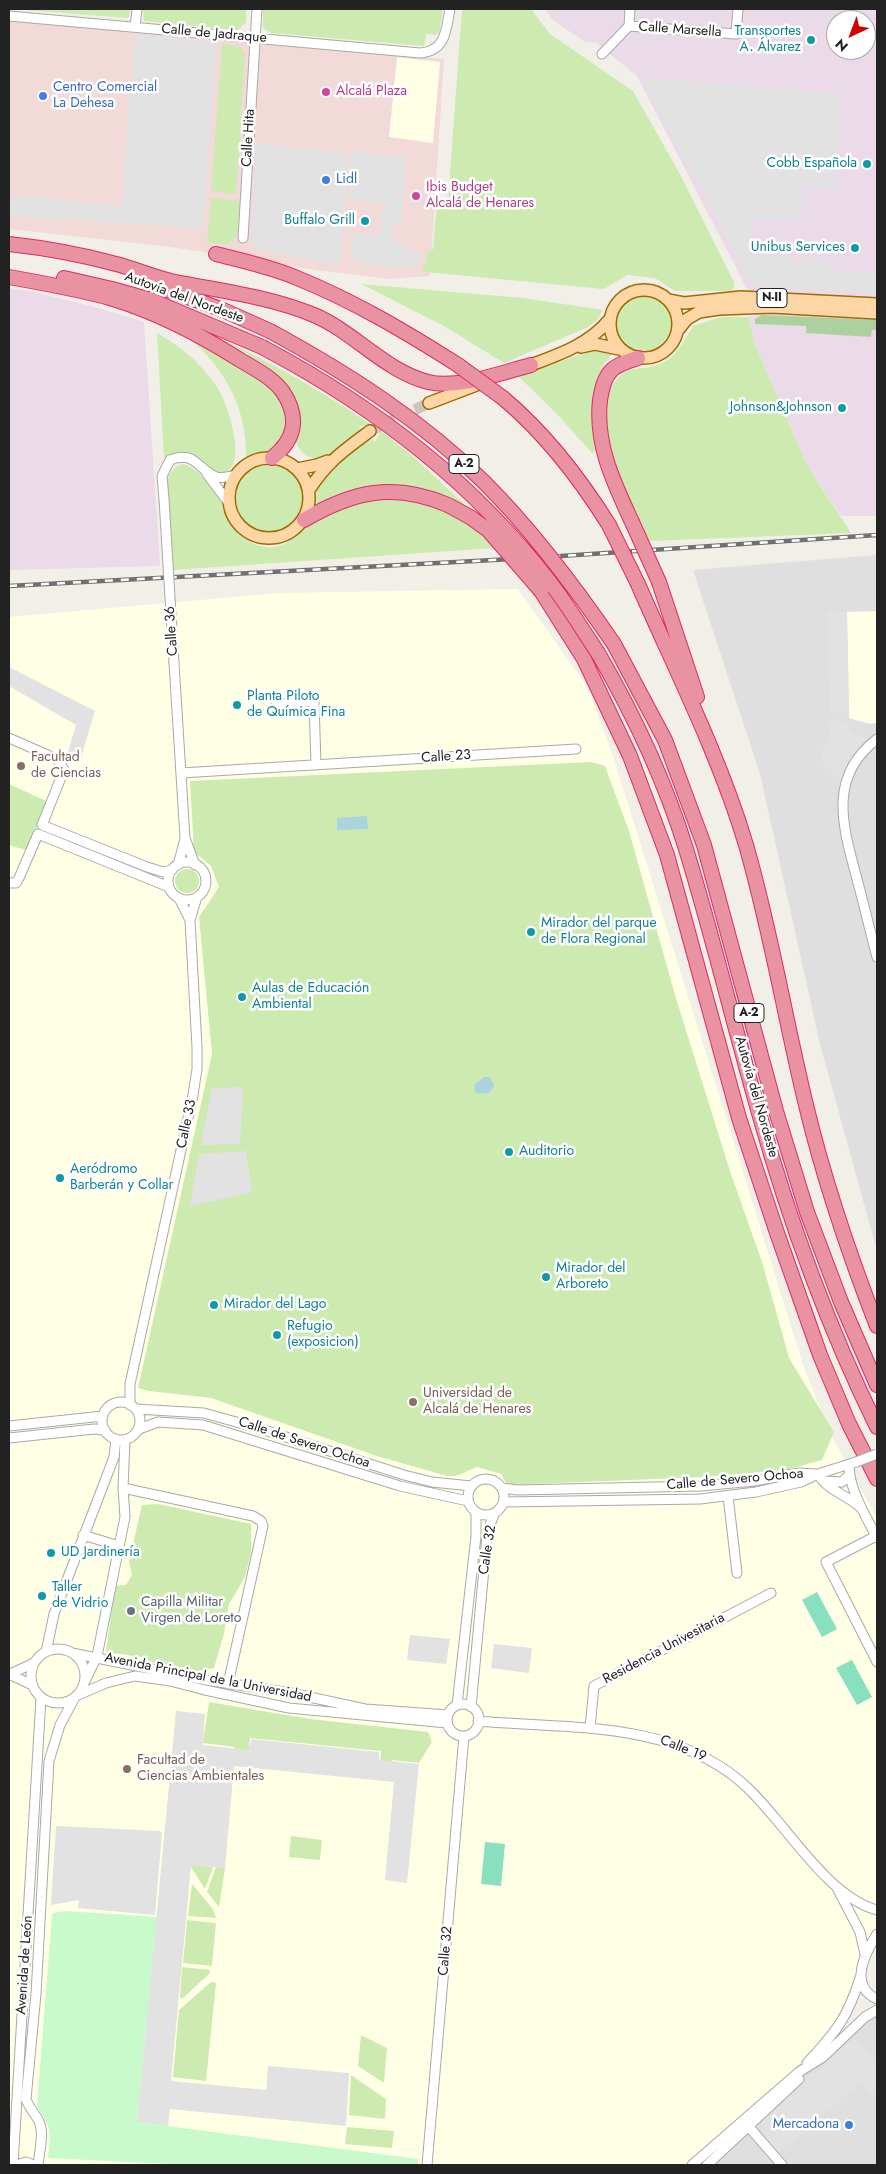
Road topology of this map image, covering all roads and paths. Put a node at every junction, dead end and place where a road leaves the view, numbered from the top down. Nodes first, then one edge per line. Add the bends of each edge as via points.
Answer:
1 (137, 9) edge
2 (257, 9) edge
3 (450, 9) edge
4 (630, 9) edge
5 (738, 9) edge
6 (9, 16) edge
7 (629, 26) junction
8 (135, 27) junction
9 (255, 38) junction
10 (602, 54) dead end
11 (243, 238) dead end
12 (9, 244) edge
13 (9, 252) edge
14 (216, 254) dead end
15 (9, 269) edge
16 (9, 277) edge
17 (668, 300) junction
18 (877, 304) edge
19 (877, 313) edge
20 (609, 320) junction
21 (678, 330) junction
22 (574, 348) junction
23 (619, 349) junction
24 (638, 358) junction
25 (531, 365) junction
26 (429, 403) tunnel mouth
27 (370, 431) tunnel mouth
28 (272, 458) junction
29 (332, 459) junction
30 (201, 466) junction
31 (296, 468) junction
32 (236, 475) junction
33 (309, 490) junction
34 (229, 503) junction
35 (304, 520) junction
36 (590, 656) junction
37 (276, 704) dead end
38 (9, 738) edge
39 (877, 739) edge
40 (576, 749) dead end
41 (316, 765) junction
42 (181, 773) junction
43 (42, 825) junction
44 (741, 830) junction
45 (38, 834) junction
46 (185, 838) junction
47 (686, 848) junction
48 (196, 865) junction
49 (175, 867) junction
50 (9, 883) edge
51 (169, 887) junction
52 (197, 897) junction
53 (179, 898) junction
54 (190, 920) junction
55 (877, 956) edge
56 (841, 1302) junction
57 (877, 1326) edge
58 (877, 1371) edge
59 (130, 1384) junction
60 (877, 1385) edge
61 (116, 1404) junction
62 (133, 1407) junction
63 (103, 1416) junction
64 (9, 1426) edge
65 (877, 1427) edge
66 (138, 1429) junction
67 (105, 1430) junction
68 (9, 1438) edge
69 (121, 1440) junction
70 (877, 1454) edge
71 (852, 1463) junction
72 (849, 1475) junction
73 (820, 1477) junction
74 (877, 1479) edge
75 (471, 1486) junction
76 (123, 1488) junction
77 (502, 1488) junction
78 (728, 1496) junction
79 (468, 1501) junction
80 (504, 1502) junction
81 (862, 1508) junction
82 (476, 1512) junction
83 (495, 1513) junction
84 (83, 1535) junction
85 (877, 1537) edge
86 (119, 1546) junction
87 (737, 1573) dead end
88 (771, 1593) dead end
89 (46, 1652) junction
90 (72, 1652) junction
91 (97, 1656) junction
92 (877, 1662) edge
93 (34, 1663) junction
94 (9, 1674) edge
95 (86, 1681) junction
96 (228, 1684) junction
97 (32, 1685) junction
98 (76, 1697) junction
99 (41, 1698) junction
100 (457, 1705) junction
101 (471, 1707) junction
102 (447, 1719) junction
103 (478, 1721) junction
104 (590, 1728) junction
105 (464, 1736) junction
106 (835, 1886) junction
107 (42, 1889) junction
108 (30, 1898) junction
109 (41, 1903) junction
110 (877, 1910) edge
111 (877, 1934) edge
112 (865, 1954) junction
113 (861, 1975) junction
114 (877, 1999) edge
115 (877, 2010) edge
116 (823, 2057) junction
117 (799, 2072) junction
118 (35, 2117) junction
119 (14, 2122) junction
120 (749, 2127) junction
121 (13, 2165) edge
122 (17, 2165) edge
123 (33, 2165) edge
124 (38, 2165) edge
125 (427, 2165) edge
126 (692, 2165) edge
127 (707, 2165) edge
128 (782, 2165) edge

1 - 8 street
2 - 9 street, Calle Hita
3 - 9 street, Calle de Jadraque via 440,44 428,52
4 - 7 street
5 - 7 street, Calle Marsella via 736,34
6 - 8 street, Calle de Jadraque
7 - 10 street
8 - 9 street, Calle de Jadraque
9 - 11 street, Calle Hita
12 - 25 highway via 45,248 169,280 267,299 315,315 343,330 396,368 429,382 453,384
13 - 56 highway, Autovía del Nordeste / A-2, bridge via 117,273 158,285 270,331 322,359 371,390 429,434 483,482 564,572 614,644 665,740 704,845 776,1111 807,1212
14 - 44 highway, bridge via 294,277 344,298 404,331 503,398 555,448 588,490 638,584 721,773
15 - 36 highway, Autovía del Nordeste / A-2, bridge via 112,288 151,300 262,347 313,374 417,446 470,494 549,581
16 - 28 highway via 109,298 147,311 208,339 264,375 282,391 292,410 294,428 290,440
17 - 18 main road, N-II via 684,303 741,298
17 - 20 main road via 649,290 634,291 615,304
17 - 21 main road via 676,314
19 - 21 main road, N-II via 772,307 719,309 699,312
20 - 22 main road via 601,330
20 - 23 main road via 611,335
21 - 24 main road via 668,349 654,357
22 - 23 main road via 595,344
22 - 25 main road
23 - 24 main road
24 - 44 highway, bridge via 612,369 606,378 598,416 602,443 608,467 659,582 695,692 734,791
25 - 26 main road
27 - 29 main road
28 - 31 main road
28 - 32 main road via 250,463
29 - 31 main road
29 - 33 main road
30 - 32 street, Calle 36 via 217,477
30 - 34 street, Calle 36
30 - 42 street, Calle 36, bridge via 190,457 178,456 170,460 162,476
31 - 33 main road
32 - 34 main road
33 - 35 main road via 310,500
34 - 35 main road via 239,526 260,538 285,536
35 - 36 highway, bridge via 340,500 377,493 401,492 448,505 488,530 541,591
36 - 47 highway
36 - 47 highway, Autovía del Nordeste / A-2 via 648,747
36 - 74 highway via 667,855 740,1118 776,1230 820,1355
37 - 41 street via 314,701
38 - 43 street via 56,759 64,770
39 - 55 street via 864,749 853,765 843,797 843,828
40 - 41 street, Calle 23
41 - 42 street, Calle 23
42 - 46 street, Calle 36
43 - 45 street
43 - 49 street via 147,867 163,872
44 - 57 highway via 806,1107 849,1255
45 - 50 street via 19,878 16,883
45 - 51 street
46 - 48 street, Calle 36
46 - 49 street, Calle 36
47 - 65 highway, Autovía del Nordeste / A-2 via 787,1205 825,1309
48 - 49 street via 190,863
48 - 52 street via 203,872 206,883
49 - 51 street via 168,881
51 - 53 street
52 - 53 street via 191,900
52 - 54 street, Calle 33
53 - 54 street, Calle 33
54 - 59 street, Calle 33 via 197,1069
56 - 58 highway
56 - 60 highway, A-2
59 - 61 street, Calle 33
59 - 62 street, Calle 33
61 - 62 street
61 - 63 street
62 - 66 street via 139,1415
62 - 75 street, Calle de Severo Ochoa via 204,1413 404,1475
63 - 64 street
63 - 67 street
66 - 69 street via 131,1438
66 - 79 street, Calle de Severo Ochoa via 158,1422 219,1429 400,1486
67 - 68 street
67 - 69 street
69 - 76 street, Avenida Principal de la Universidad
69 - 84 street
70 - 71 street, Calle de Severo Ochoa, bridge
71 - 72 street
71 - 73 street, Calle de Severo Ochoa
72 - 73 street, Calle de Severo Ochoa via 842,1482
72 - 81 street
73 - 77 street, Calle de Severo Ochoa via 799,1473 701,1486
73 - 78 street, Calle de Severo Ochoa
73 - 81 street
75 - 77 street via 486,1478 496,1481
75 - 79 street
76 - 86 street, Avenida Principal de la Universidad via 125,1517
76 - 96 street via 253,1516 261,1521 263,1526
77 - 80 street
78 - 80 street, Calle de Severo Ochoa
78 - 87 street
79 - 82 street
80 - 83 street
81 - 85 street
82 - 83 street via 485,1515
82 - 100 street, Calle 32
83 - 101 street, Calle 32 via 487,1537
84 - 86 street
84 - 89 street via 54,1614
85 - 92 street via 826,1562
86 - 91 street, Avenida Principal de la Universidad
88 - 104 street, Residencia Univesitaria via 594,1686
89 - 90 street via 55,1649
89 - 93 street
90 - 91 street
90 - 95 street via 83,1665
91 - 95 street
91 - 96 street, Avenida Principal de la Universidad
93 - 94 street
93 - 97 street
94 - 97 street
95 - 98 street
96 - 102 street, Avenida Principal de la Universidad via 365,1709
97 - 99 street
98 - 99 street via 58,1704
98 - 102 street, Avenida Principal de la Universidad via 106,1683 135,1676 289,1708
98 - 107 street, Avenida de León via 60,1725 49,1761
99 - 108 street, Avenida de León
100 - 101 street
100 - 102 street
101 - 103 street
102 - 105 street via 452,1733
103 - 104 street, Calle 19
103 - 105 street via 476,1730
104 - 106 street, Calle 19 via 638,1733 710,1760 740,1781 765,1805
105 - 125 street, Calle 32
106 - 110 street, Calle 19 via 859,1903
106 - 112 street, Calle 19 via 860,1932
107 - 108 street, Avenida de León
107 - 109 street, Avenida de León
108 - 109 street, Avenida de León
108 - 119 street, Avenida de León
109 - 118 street, Avenida de León via 26,2099
111 - 112 street
112 - 113 street
113 - 114 street via 863,1986
113 - 117 street via 852,2003 836,2032
115 - 116 street via 865,2017
116 - 117 street
116 - 120 street
117 - 126 street
118 - 119 street via 28,2114
118 - 124 street, Avenida de León via 41,2132
119 - 121 street, Avenida de León
120 - 127 street
120 - 128 street
122 - 123 street via 26,2162

